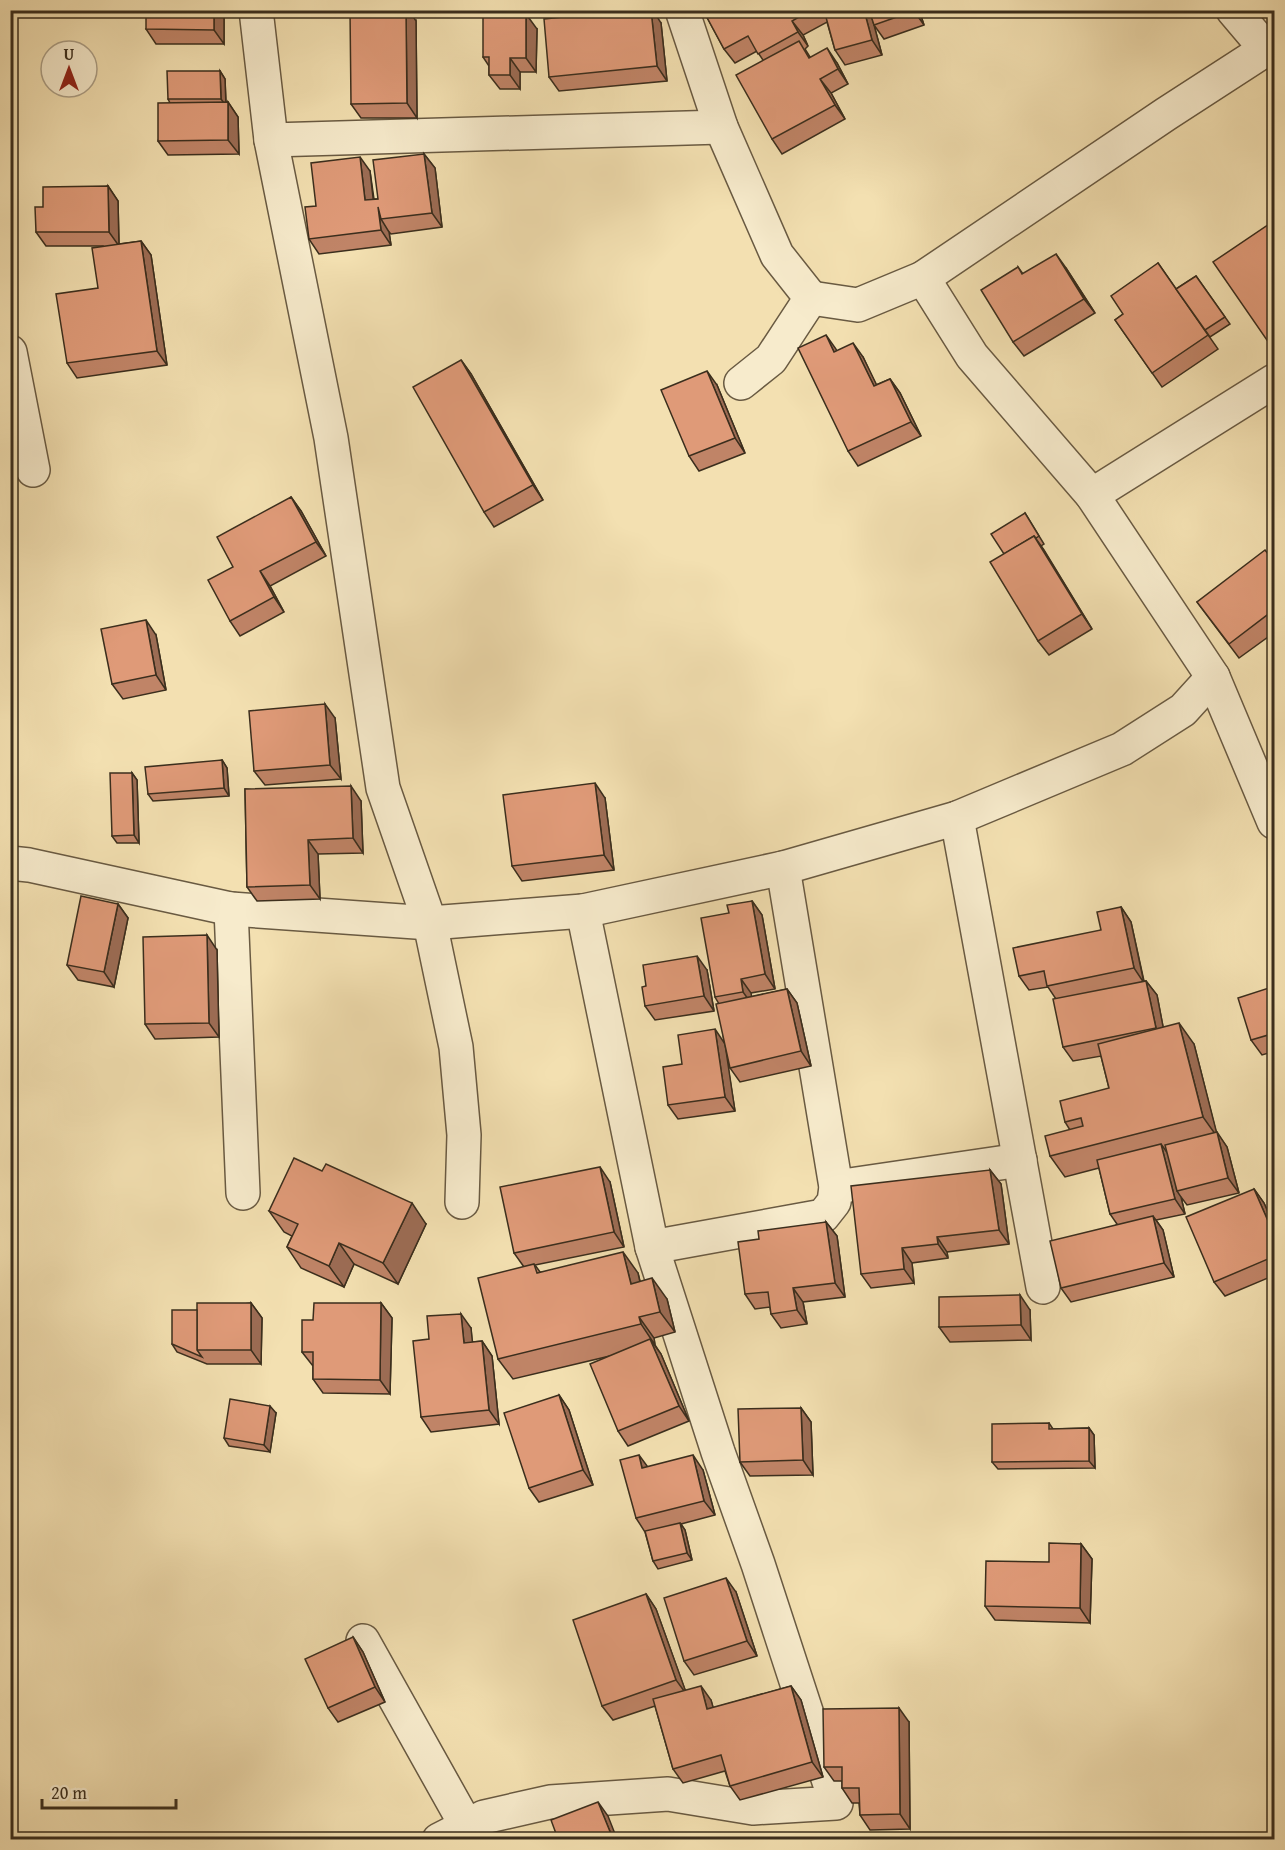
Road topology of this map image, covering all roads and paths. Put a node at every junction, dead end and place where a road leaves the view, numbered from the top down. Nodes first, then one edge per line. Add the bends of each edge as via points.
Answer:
1 (256, 10) edge
2 (682, 10) edge
3 (1233, 10) edge
4 (1270, 47) edge
5 (721, 127) junction
6 (271, 141) junction
7 (923, 278) junction
8 (811, 298) junction
9 (10, 351) edge
10 (1275, 381) edge
11 (741, 383) dead end
12 (33, 470) dead end
13 (1092, 495) junction
14 (1213, 677) junction
15 (957, 818) junction
16 (1275, 822) edge
17 (10, 863) edge
18 (783, 868) junction
19 (231, 909) junction
20 (583, 911) junction
21 (430, 923) junction
22 (1020, 1160) junction
23 (836, 1187) junction
24 (243, 1193) dead end
25 (462, 1202) dead end
26 (652, 1247) junction
27 (1043, 1287) dead end
28 (363, 1641) dead end
29 (452, 1832) edge

1 - 6 street
2 - 5 street
3 - 4 street
4 - 7 street
5 - 6 street
5 - 8 street via 777,255
6 - 21 street via 331,438 383,788
7 - 8 street via 858,305
7 - 13 street via 972,356
8 - 11 street via 771,359
9 - 12 street
10 - 13 street
13 - 14 street
14 - 15 street via 1183,710 1122,749
14 - 16 street
15 - 18 street
15 - 22 street
17 - 19 street
18 - 20 street
18 - 23 street
19 - 21 street
19 - 24 street
20 - 21 street
20 - 26 street
21 - 25 street via 456,1047 464,1135
22 - 23 street
22 - 27 street
23 - 26 street via 834,1202 822,1216
26 - 29 street via 836,1803 753,1808 668,1794 550,1802 484,1817
28 - 29 street

